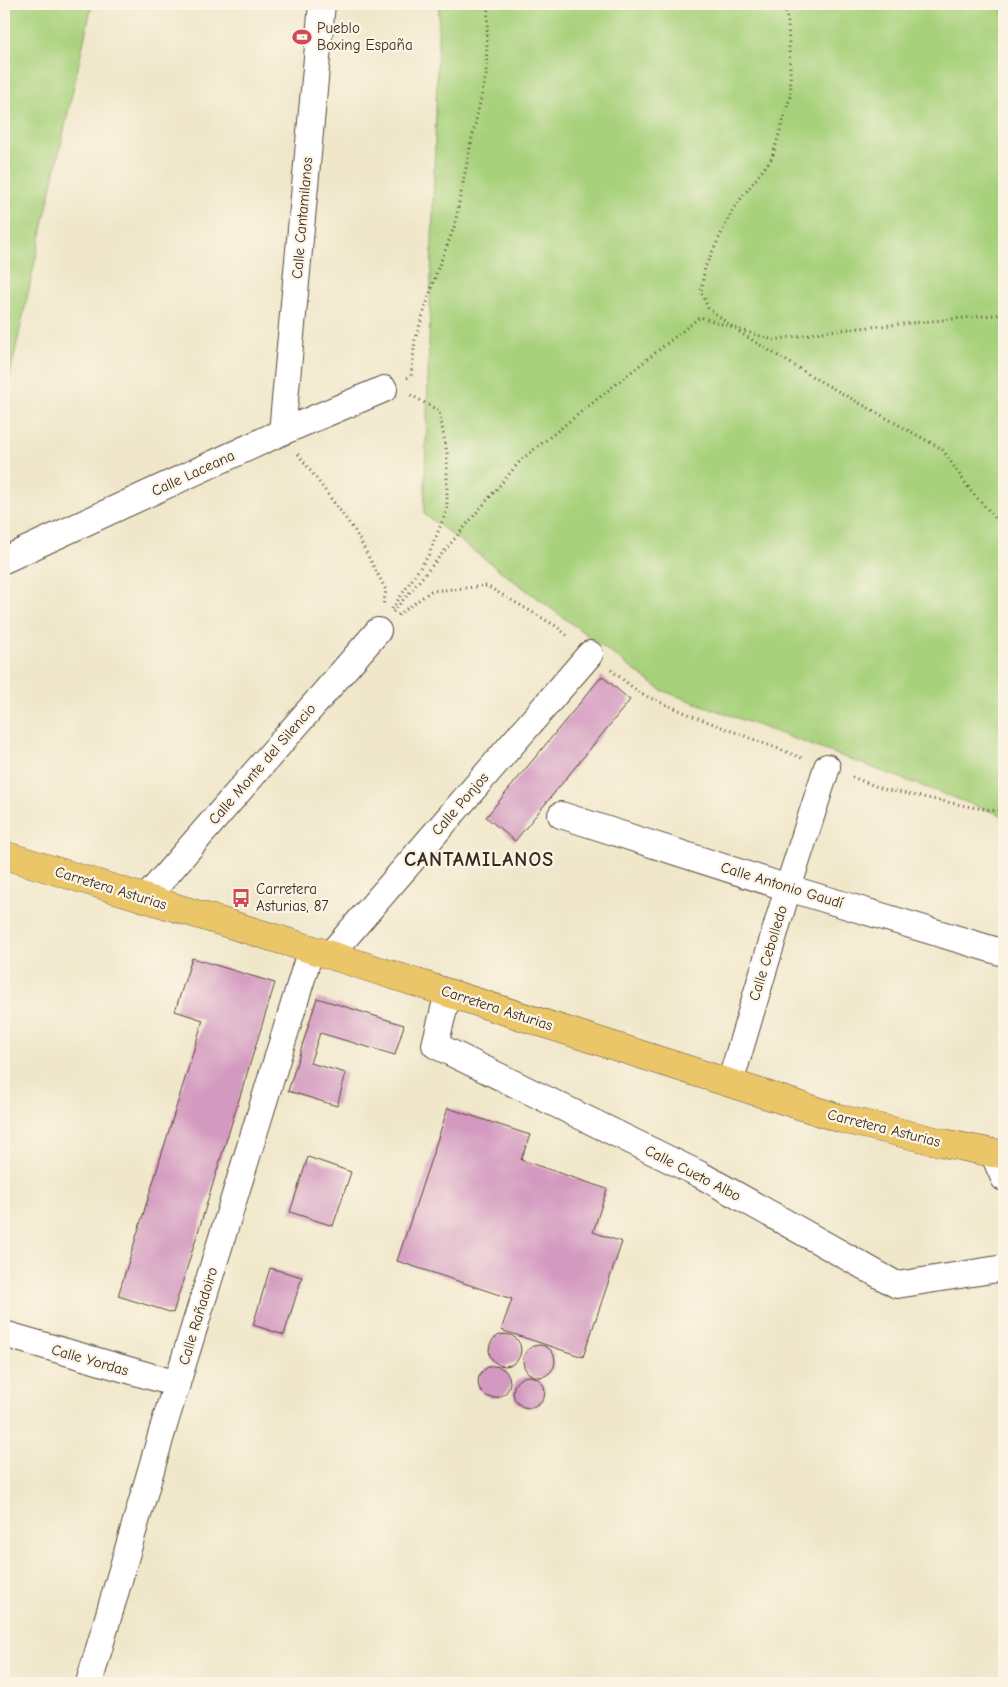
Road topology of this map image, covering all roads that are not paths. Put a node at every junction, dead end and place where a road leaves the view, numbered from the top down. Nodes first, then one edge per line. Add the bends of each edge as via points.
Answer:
1 (322, 4) edge
2 (384, 389) road end
3 (282, 432) junction
4 (4, 560) edge
5 (378, 631) road end
6 (590, 654) road end
7 (827, 767) road end
8 (561, 815) dead end
9 (4, 855) edge
10 (4, 875) edge
11 (75, 876) junction
12 (788, 888) junction
13 (146, 898) junction
14 (321, 952) junction
15 (1004, 953) edge
16 (448, 993) junction
17 (730, 1083) junction
18 (998, 1154) edge
19 (1004, 1178) edge
20 (1004, 1268) edge
21 (4, 1334) edge
22 (177, 1384) junction
23 (89, 1683) edge

1 - 3 street, Calle Cantamilanos
2 - 3 street, Calle Laceana
3 - 4 street, Calle Laceana
5 - 13 street, Calle Monte del Silencio
6 - 14 street, Calle Ponjos
7 - 12 street, Calle Cebolledo
8 - 12 street, Calle Antonio Gaudí
9 - 11 main road, Carretera Asturias
10 - 11 main road via 39,883
11 - 13 main road, Carretera Asturias
12 - 15 street, Calle Antonio Gaudí
12 - 17 street, Calle Cebolledo
13 - 14 main road, Carretera Asturias
14 - 16 main road, Carretera Asturias
14 - 22 street, Calle Rañadoiro
16 - 17 main road, Carretera Asturias
16 - 20 street, Calle Cueto Albo via 435,1045 699,1174 897,1285
17 - 18 main road, Carretera Asturias via 842,1119
18 - 19 street
21 - 22 street, Calle Yordas
22 - 23 street, Calle Rañadoiro

